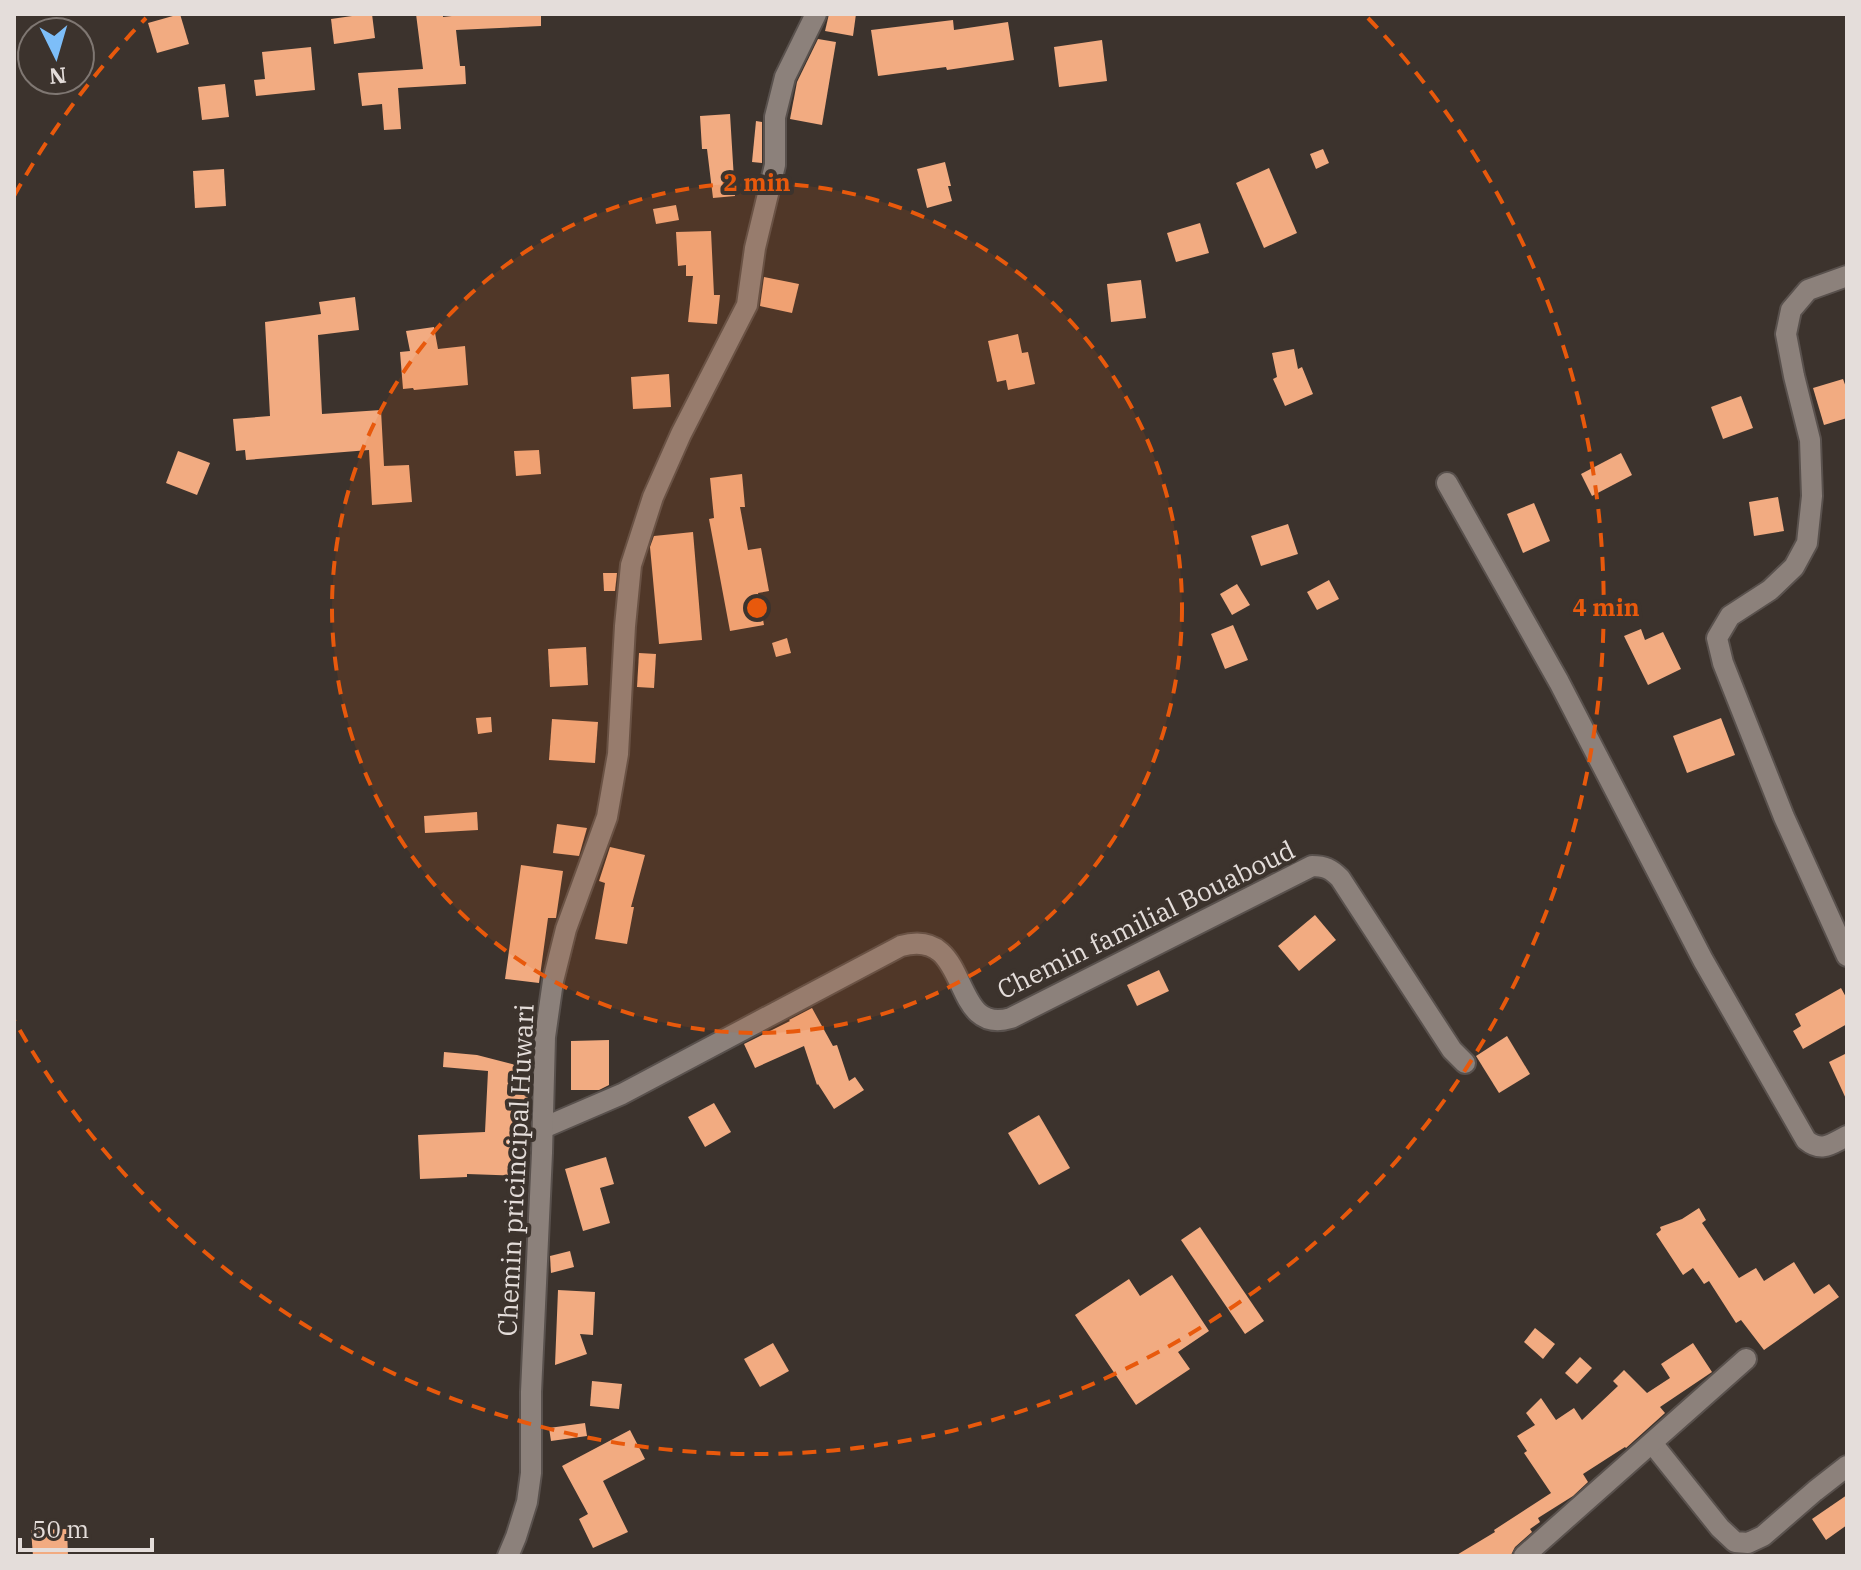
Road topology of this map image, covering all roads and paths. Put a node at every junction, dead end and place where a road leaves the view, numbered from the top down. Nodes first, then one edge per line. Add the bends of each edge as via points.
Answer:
1 (816, 14) edge
2 (1847, 276) edge
3 (1447, 483) dead end
4 (1847, 956) edge
5 (1465, 1063) dead end
6 (543, 1128) junction
7 (1847, 1136) edge
8 (1746, 1359) dead end
9 (1652, 1443) junction
10 (1847, 1466) edge
11 (508, 1556) edge
12 (1524, 1556) edge

1 - 6 street, Chemin pricincipal Huwari via 785,77 775,117 775,165 747,305 681,434 631,565 618,754 607,817 553,981 545,1037
2 - 4 street via 1808,290 1791,310 1786,334 1810,440 1807,543 1794,567 1730,616 1717,638 1784,817
3 - 7 street via 1559,682 1703,960 1806,1140 1826,1147
5 - 6 street, Chemin familial Bouaboud via 1340,878 1323,866 1312,866 1000,1022 978,1014 937,949 926,944 901,946 622,1094
6 - 11 street, Chemin pricincipal Huwari via 531,1473
8 - 9 street
9 - 10 street via 1735,1542 1763,1536
9 - 12 street

